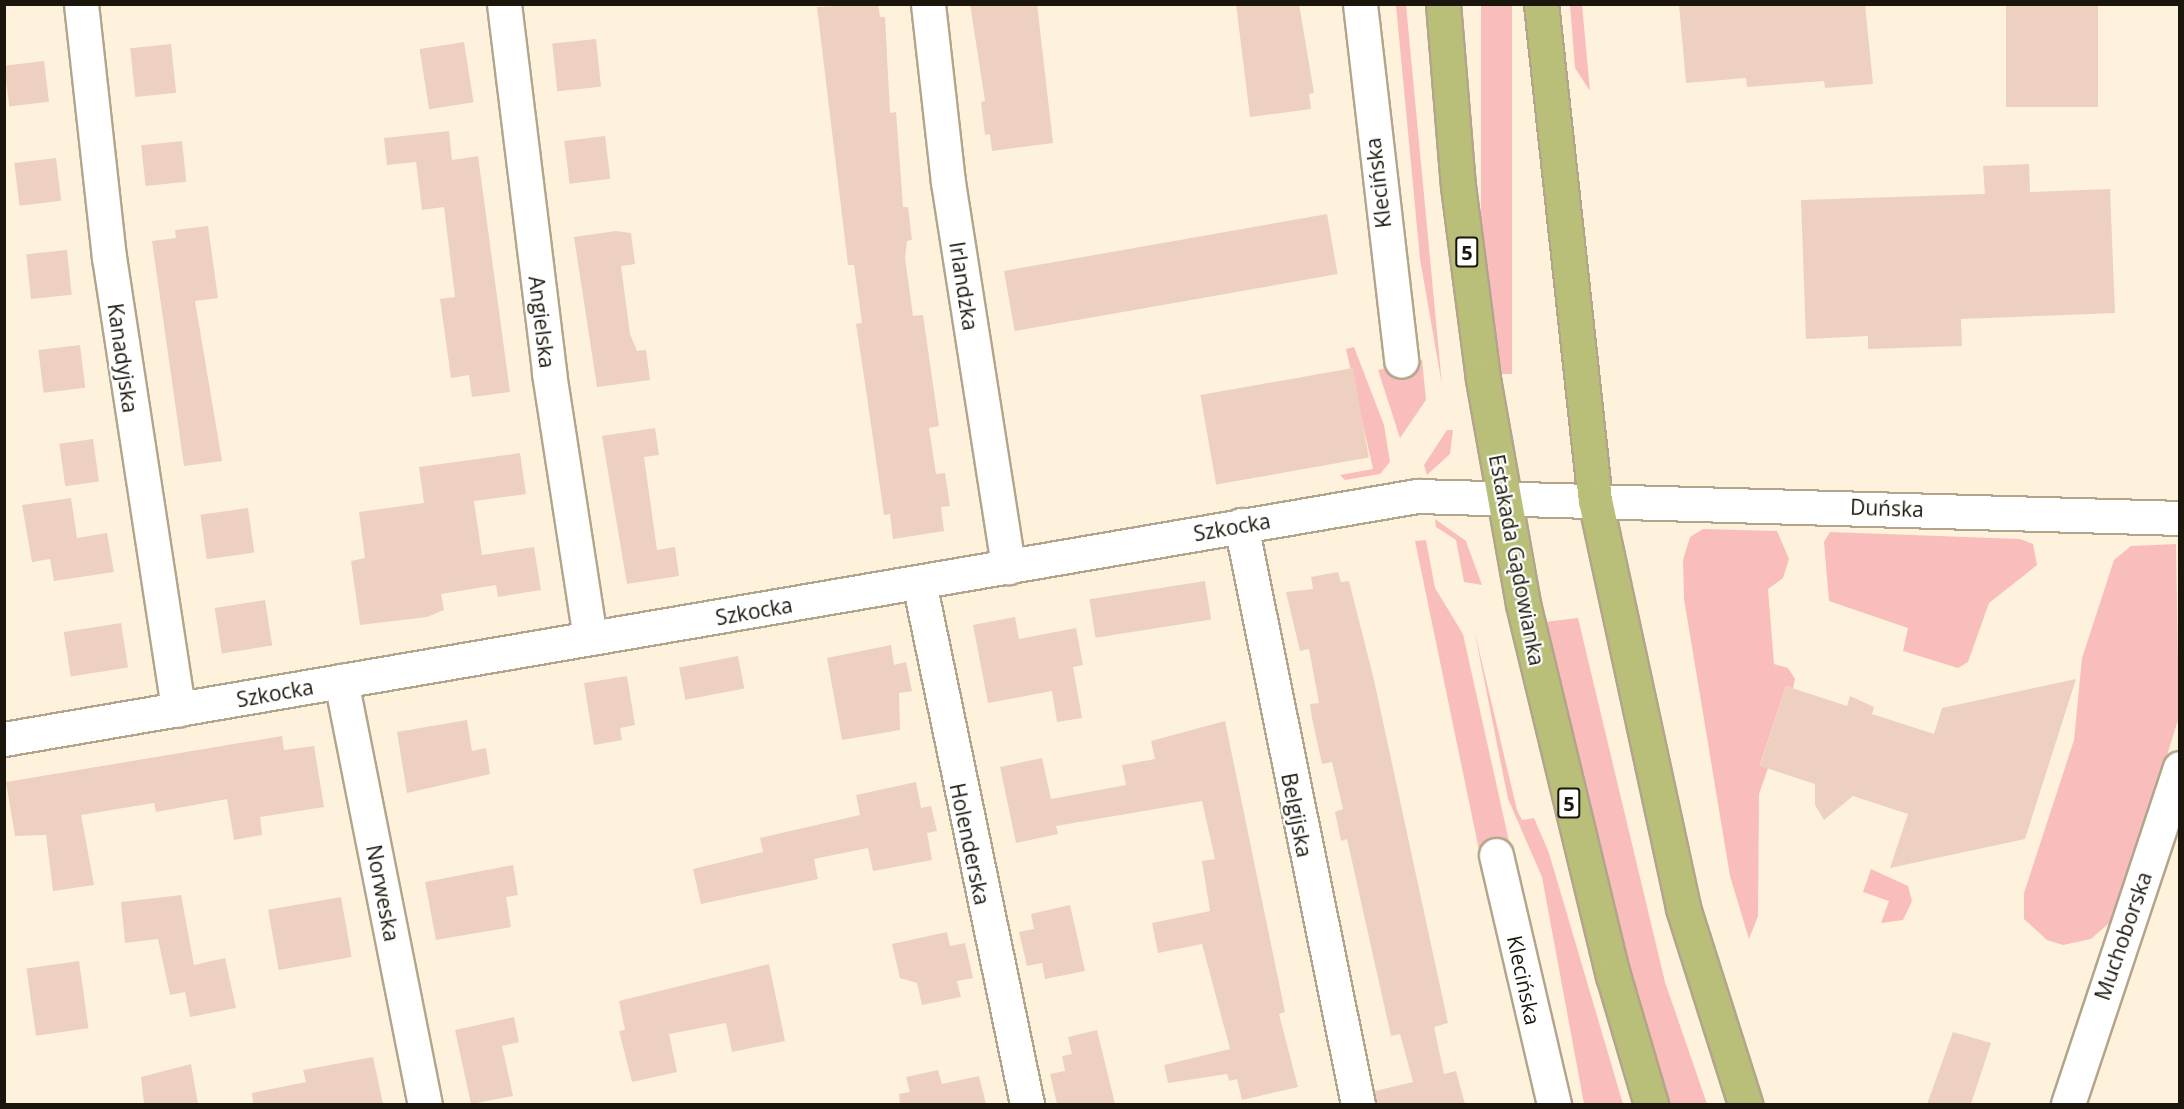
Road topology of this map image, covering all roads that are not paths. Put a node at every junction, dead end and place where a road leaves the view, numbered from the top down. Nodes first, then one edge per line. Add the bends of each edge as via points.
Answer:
1 (81, 4) edge
2 (504, 4) edge
3 (928, 4) edge
4 (1360, 4) edge
5 (1443, 4) edge
6 (1541, 4) edge
7 (1401, 361) dead end
8 (1503, 498) junction
9 (1595, 500) junction
10 (2180, 518) edge
11 (1241, 525) junction
12 (1008, 567) junction
13 (919, 582) junction
14 (590, 638) junction
15 (341, 681) junction
16 (177, 710) junction
17 (4, 739) edge
18 (2180, 768) edge
19 (1496, 855) dead end
20 (425, 1104) edge
21 (1027, 1104) edge
22 (1358, 1104) edge
23 (1554, 1104) edge
24 (1651, 1104) edge
25 (1745, 1104) edge
26 (2068, 1104) edge

1 - 16 street, Kanadyjska via 109,257
2 - 14 street, Angielska via 549,373
3 - 12 street, Irlandzka via 948,182
4 - 7 street, Klecińska
5 - 8 main road, Estakada Gądowianka / 5 via 1458,186
6 - 9 main road
8 - 9 street, Szkocka
8 - 11 street, Szkocka via 1417,496
8 - 24 main road, Estakada Gądowianka / 5 via 1564,783
9 - 10 street, Duńska
9 - 25 main road via 1683,908
11 - 12 street, Szkocka
11 - 22 street, Belgijska
12 - 13 street, Szkocka
13 - 14 street, Szkocka
13 - 21 street, Holenderska
14 - 15 street, Szkocka
15 - 16 street, Szkocka
15 - 20 street, Norweska
16 - 17 street, Szkocka
18 - 26 street, Muchoborska
19 - 23 street, Klecińska

